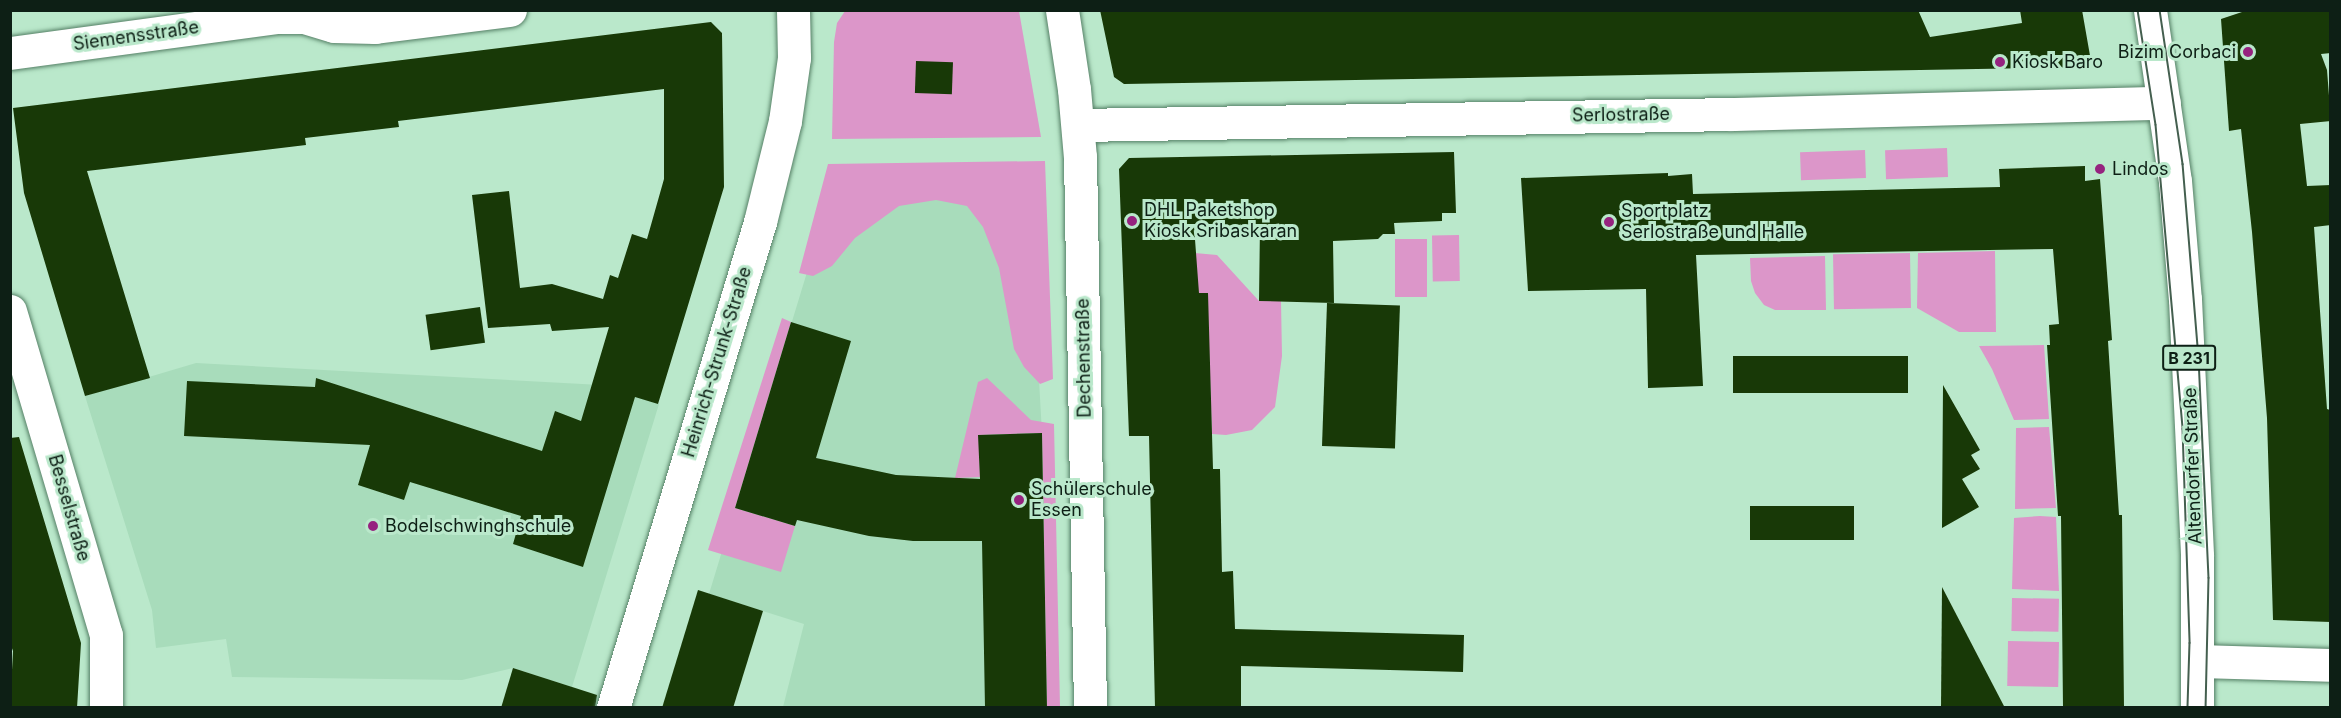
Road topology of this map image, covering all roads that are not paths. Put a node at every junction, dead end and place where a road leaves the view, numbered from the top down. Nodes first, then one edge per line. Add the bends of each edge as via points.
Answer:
1 (510, 10) edge
2 (793, 10) edge
3 (1062, 10) edge
4 (2150, 10) edge
5 (10, 53) edge
6 (2164, 103) junction
7 (1078, 125) junction
8 (10, 311) edge
9 (2199, 661) junction
10 (2331, 665) edge
11 (106, 708) edge
12 (613, 708) edge
13 (1090, 708) edge
14 (2197, 708) edge

1 - 5 street, Siemensstraße via 375,27 334,26 304,18 278,17
2 - 12 street, Heinrich-Strunk-Straße via 794,58 785,121 760,222
3 - 7 street, Dechenstraße
4 - 6 street, Altendorfer Straße / B 231
6 - 7 street, Serlostraße
6 - 9 street, Altendorfer Straße / B 231 via 2186,310
7 - 13 street, Dechenstraße
8 - 11 street, Besselstraße via 106,635
9 - 10 street
9 - 14 street, Altendorfer Straße / B 231

